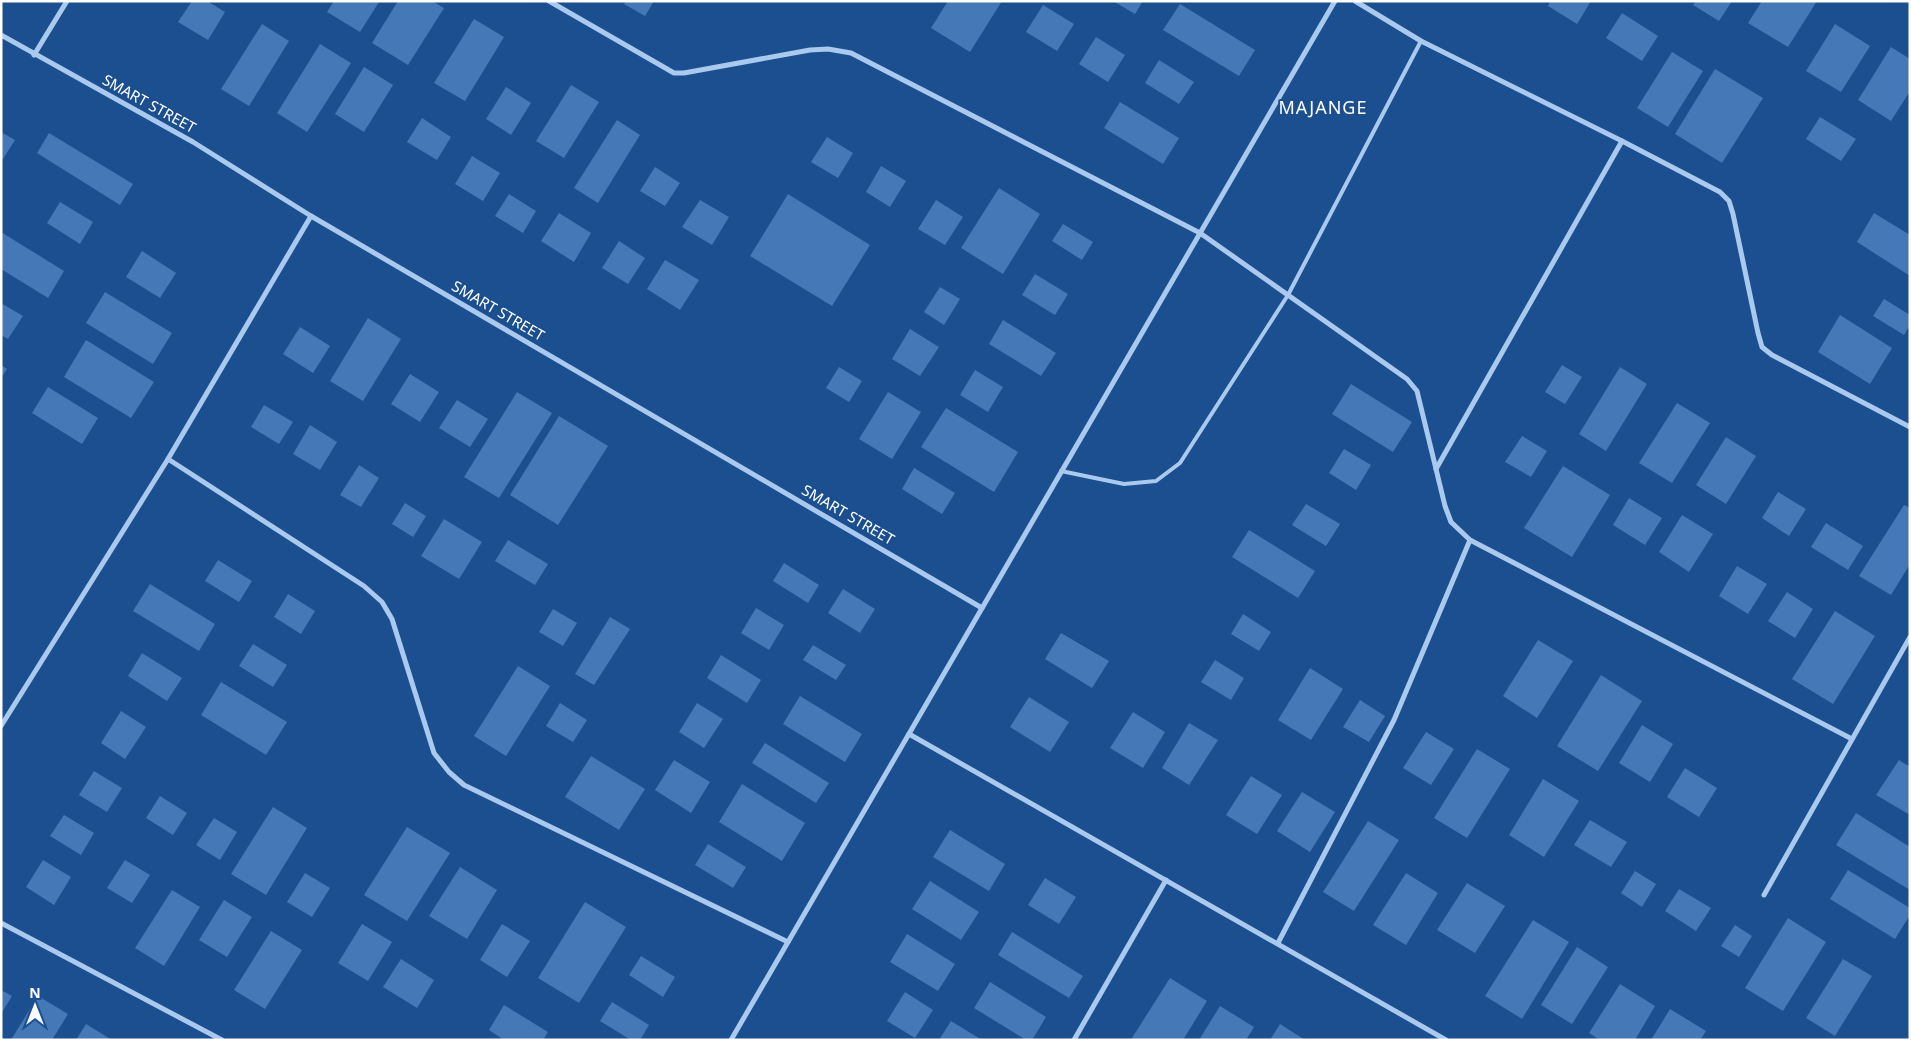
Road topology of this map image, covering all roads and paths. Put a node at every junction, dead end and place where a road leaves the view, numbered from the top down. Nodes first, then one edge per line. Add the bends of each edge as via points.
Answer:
1 (67, 1) edge
2 (549, 1) edge
3 (1335, 1) edge
4 (1355, 1) edge
5 (1, 35) edge
6 (1421, 42) junction
7 (34, 55) junction
8 (1622, 141) junction
9 (311, 216) junction
10 (1200, 234) junction
11 (1288, 295) junction
12 (1910, 427) edge
13 (168, 459) junction
14 (1060, 470) junction
15 (1436, 470) junction
16 (1470, 540) junction
17 (982, 608) junction
18 (1910, 637) edge
19 (1, 726) edge
20 (909, 734) junction
21 (1852, 739) junction
22 (1166, 880) junction
23 (1764, 895) dead end
24 (1, 922) edge
25 (788, 942) junction
26 (1278, 943) junction
27 (222, 1040) edge
28 (731, 1040) edge
29 (1074, 1040) edge
30 (1446, 1040) edge

1 - 7 street
2 - 10 street via 674,73 810,50 851,53
3 - 10 street
4 - 6 street
5 - 7 street, SMART STREET
6 - 8 street
6 - 11 lane
7 - 9 street, SMART STREET via 193,142
8 - 12 street via 1720,192 1729,201 1762,346
8 - 15 street
9 - 13 street
9 - 17 street, SMART STREET
10 - 11 street
10 - 14 street
11 - 14 lane via 1180,463 1156,480 1124,484
11 - 15 street via 1407,378 1417,390
13 - 19 street
13 - 25 street via 364,586 382,602 392,619 434,753 464,785
14 - 17 street
15 - 16 street via 1451,522
16 - 21 street
16 - 26 street via 1394,720
17 - 20 street
18 - 21 street
20 - 22 street
20 - 25 street
21 - 23 street
22 - 26 street
22 - 29 street
24 - 27 street
25 - 28 street
26 - 30 street

